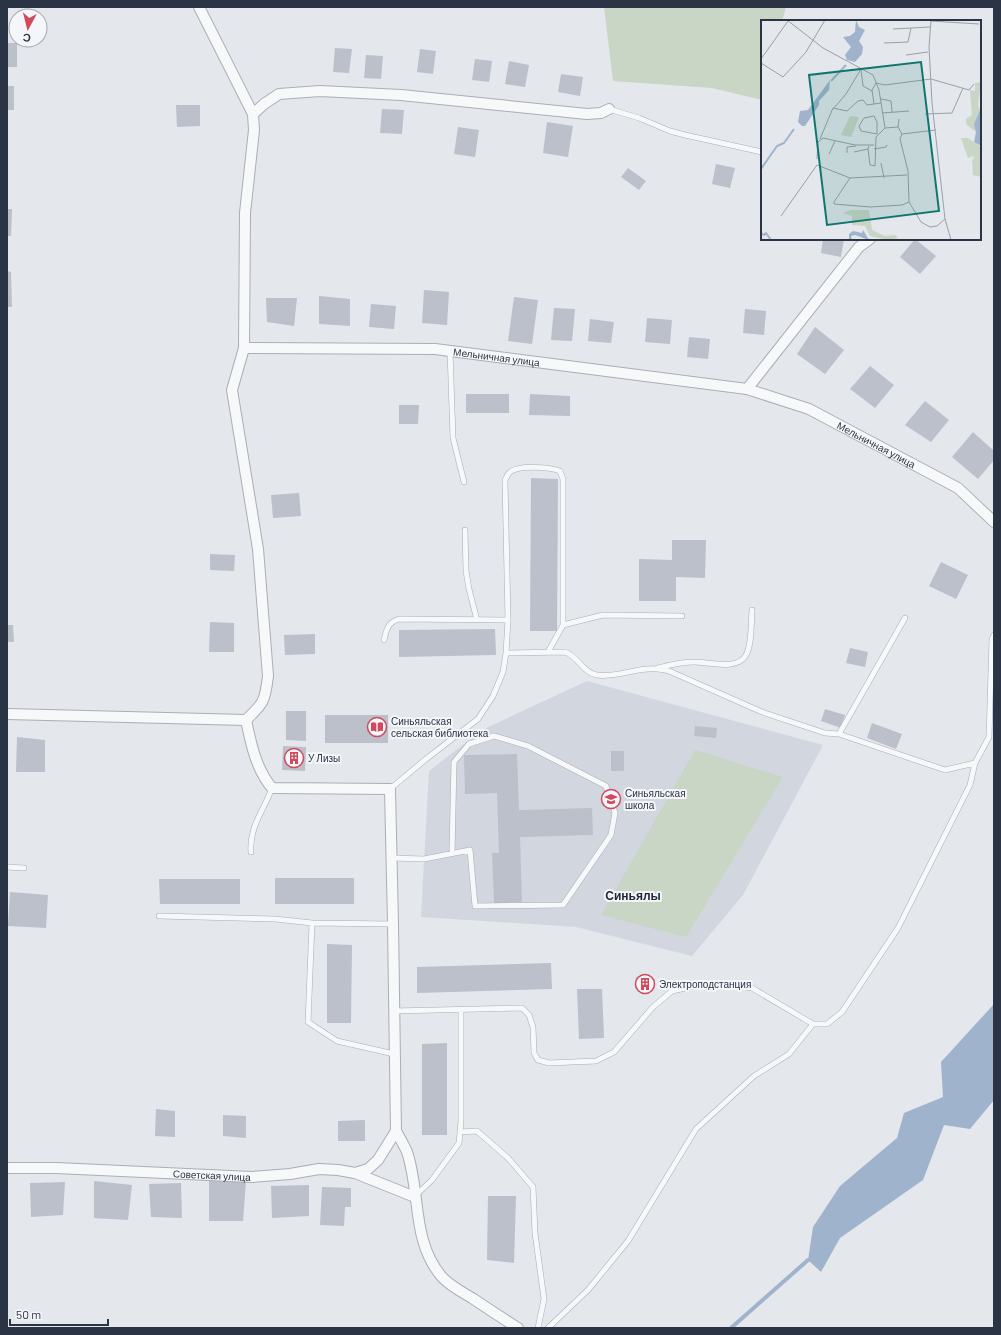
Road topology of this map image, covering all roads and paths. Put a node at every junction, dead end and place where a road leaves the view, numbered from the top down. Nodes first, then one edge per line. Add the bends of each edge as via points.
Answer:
1 (199, 7) edge
2 (609, 108) joint
3 (253, 114) junction
4 (761, 152) edge
5 (869, 240) edge
6 (244, 348) junction
7 (450, 351) junction
8 (747, 389) junction
9 (464, 482) dead end
10 (994, 522) edge
11 (465, 530) dead end
12 (752, 610) dead end
13 (682, 616) dead end
14 (905, 618) dead end
15 (477, 620) junction
16 (508, 620) junction
17 (563, 625) junction
18 (994, 635) edge
19 (384, 640) dead end
20 (548, 652) junction
21 (506, 653) junction
22 (656, 668) junction
23 (7, 714) edge
24 (246, 720) junction
25 (839, 734) junction
26 (975, 763) junction
27 (272, 788) junction
28 (390, 789) junction
29 (251, 852) dead end
30 (452, 853) junction
31 (391, 858) junction
32 (7, 867) edge
33 (24, 868) dead end
34 (159, 916) dead end
35 (312, 923) junction
36 (393, 924) junction
37 (461, 1010) junction
38 (394, 1011) junction
39 (814, 1024) junction
40 (394, 1054) junction
41 (396, 1131) junction
42 (460, 1132) junction
43 (7, 1168) edge
44 (355, 1173) junction
45 (415, 1197) junction
46 (518, 1328) edge
47 (538, 1328) edge
48 (548, 1328) edge

1 - 3 street
2 - 3 street via 601,113 587,114 401,95 320,91 279,94
2 - 4 lane via 685,135
3 - 6 street via 254,130 244,213
5 - 8 street via 860,247
6 - 7 street, Мельничная улица
6 - 24 street via 232,390 258,549 268,676 266,695 260,707
7 - 8 street, Мельничная улица
7 - 9 lane via 453,438
8 - 10 street, Мельничная улица via 809,409 958,488
11 - 15 lane via 466,571
12 - 22 lane via 749,646 746,656 739,663 677,663
13 - 17 lane via 603,615
14 - 25 lane
15 - 16 lane
15 - 19 lane via 399,619 388,626
16 - 17 lane via 505,480 509,472 518,468 553,469 560,471 563,479
16 - 21 lane
17 - 20 lane
18 - 26 lane via 989,737
20 - 21 lane
20 - 22 lane via 570,654 587,671 596,675
21 - 28 lane via 503,672 493,696 478,719
22 - 25 lane via 669,671 762,712 825,733
23 - 24 street
24 - 27 street via 253,752 265,780
25 - 26 lane via 945,770
26 - 39 lane via 970,785 898,928 842,1012 827,1024
27 - 28 street
27 - 29 lane via 252,832
28 - 31 street
30 - 30 lane via 454,762 469,744 494,736 528,746 606,786 615,812 611,836 563,905 475,906 470,850
30 - 31 lane via 424,859
31 - 36 street
32 - 33 lane
34 - 35 lane
35 - 36 lane
35 - 40 lane via 308,1022 336,1041
36 - 38 street
37 - 38 lane
37 - 39 lane via 522,1008 529,1015 533,1027 534,1053 538,1060 549,1063 596,1061 614,1052 653,1007 672,991 699,985 752,988
37 - 42 lane
38 - 40 street
39 - 48 lane via 789,1054 754,1076 696,1129 628,1242 588,1290
40 - 41 street
41 - 44 street via 378,1160 368,1169
41 - 45 street via 407,1151
42 - 45 lane via 459,1143 432,1180
42 - 47 lane via 477,1131 508,1158 533,1187 535,1233 544,1299
43 - 44 street, Советская улица via 252,1177 319,1169
44 - 45 street, Советская улица
45 - 46 street via 423,1240 443,1278

